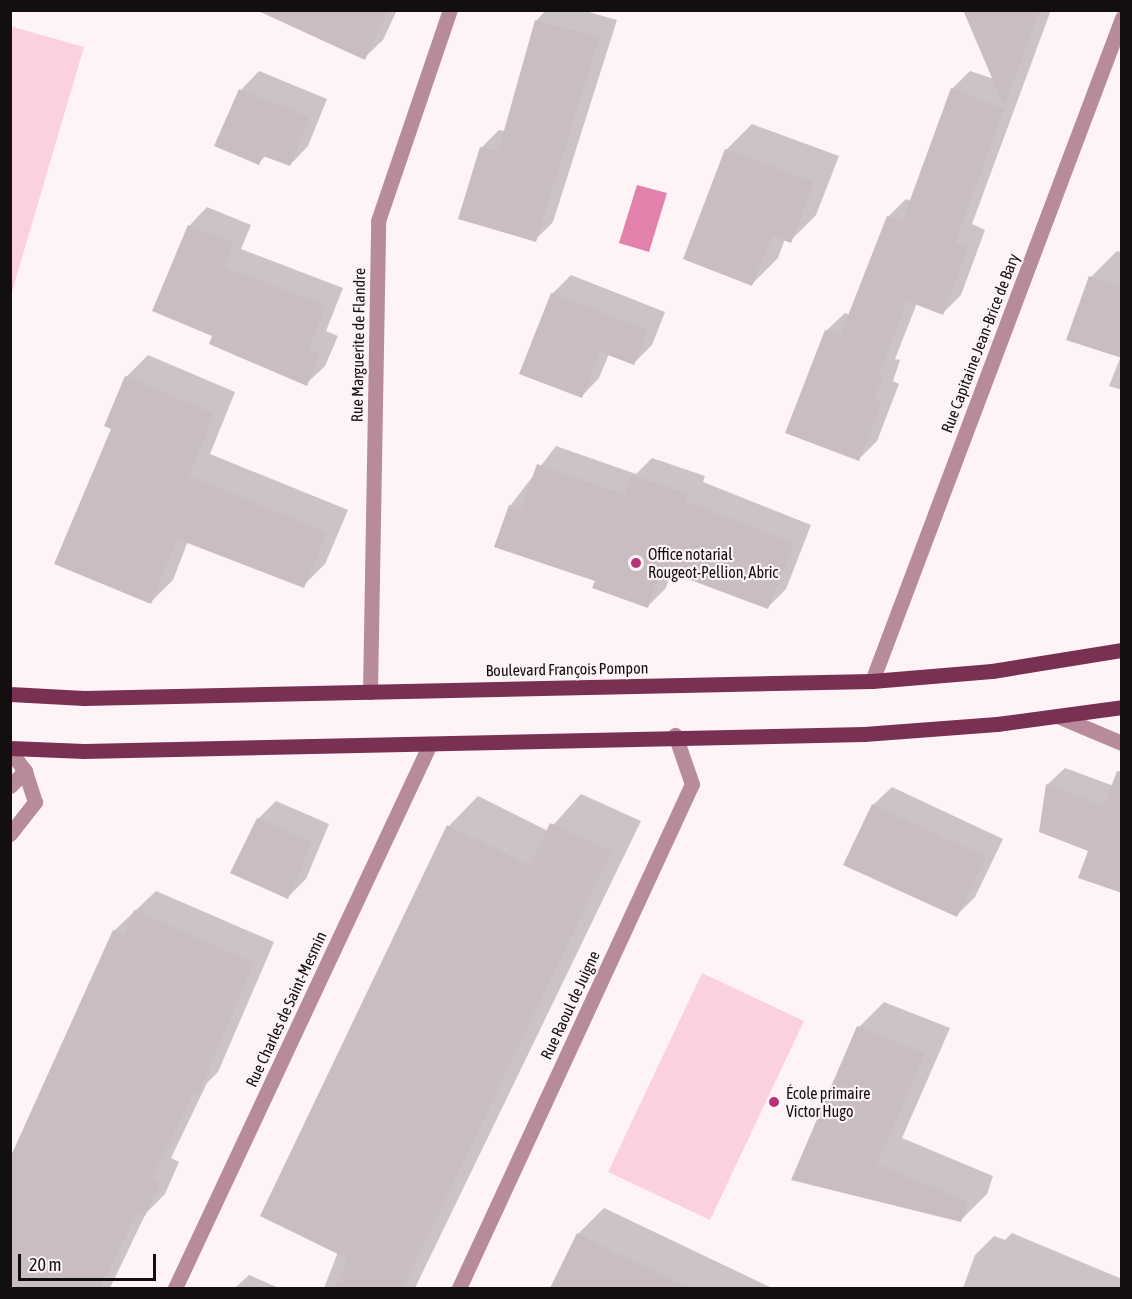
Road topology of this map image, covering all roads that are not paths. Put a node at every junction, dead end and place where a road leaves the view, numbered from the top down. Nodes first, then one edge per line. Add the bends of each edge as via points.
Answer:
1 (450, 10) edge
2 (1122, 18) edge
3 (1122, 650) edge
4 (872, 681) junction
5 (370, 692) junction
6 (10, 694) edge
7 (1122, 707) edge
8 (1060, 717) junction
9 (675, 735) junction
10 (1122, 743) edge
11 (430, 744) junction
12 (10, 749) edge
13 (25, 771) junction
14 (10, 786) edge
15 (10, 834) edge
16 (175, 1288) edge
17 (459, 1288) edge

1 - 5 street, Rue Marguerite de Flandre via 378,221
2 - 4 street, Rue Capitaine Jean-Brice de Bary
3 - 4 main road, Boulevard François Pompon via 992,671
4 - 5 main road, Boulevard François Pompon
5 - 6 main road, Boulevard François Pompon via 84,698
7 - 8 main road
8 - 9 main road via 864,734
8 - 10 street
9 - 11 main road
9 - 17 street, Rue Raoul de Juigne via 692,783
11 - 12 main road
11 - 16 street, Rue Charles de Saint-Mesmin
12 - 13 street
13 - 14 street
13 - 15 street via 34,802

